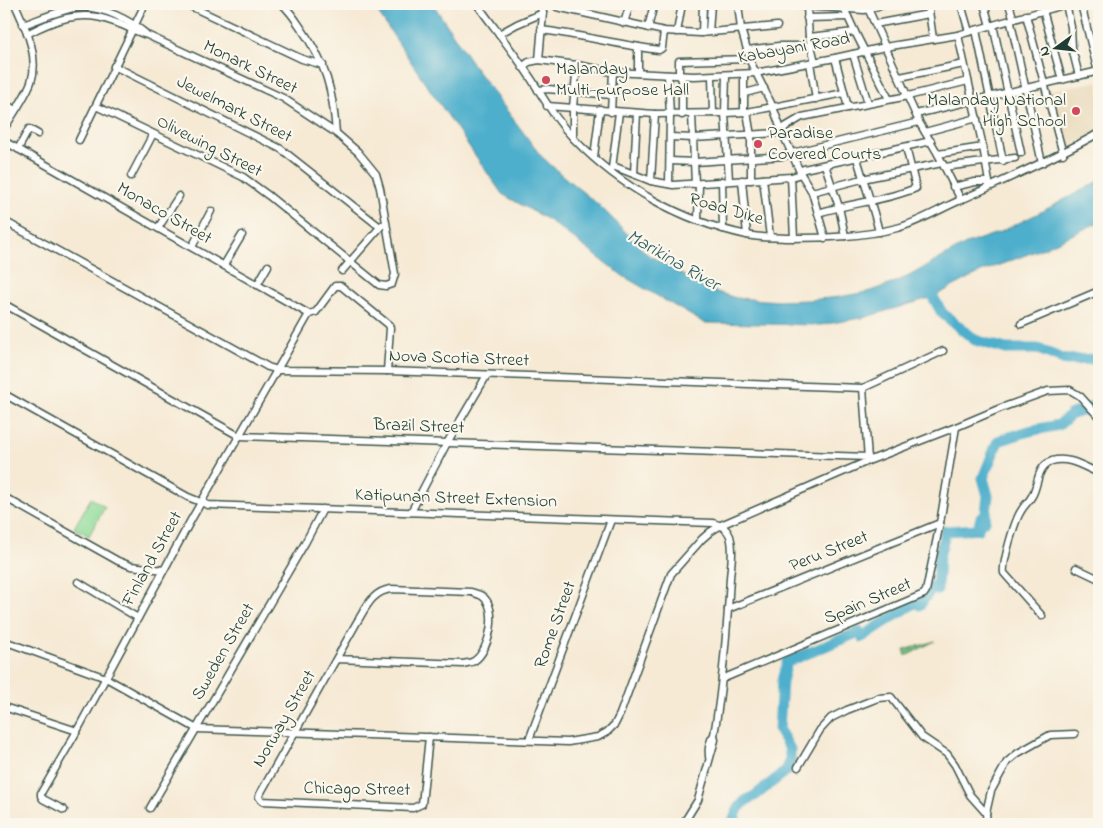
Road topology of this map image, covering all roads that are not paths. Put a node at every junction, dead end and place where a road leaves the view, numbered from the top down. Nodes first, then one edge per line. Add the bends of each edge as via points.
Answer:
1 (15, 4) edge
2 (145, 4) edge
3 (186, 4) edge
4 (282, 4) edge
5 (477, 4) edge
6 (539, 4) edge
7 (630, 4) edge
8 (654, 4) edge
9 (682, 4) edge
10 (703, 4) edge
11 (711, 4) edge
12 (738, 4) edge
13 (776, 4) edge
14 (883, 4) edge
15 (928, 4) edge
16 (961, 4) edge
17 (984, 4) edge
18 (1009, 4) edge
19 (1067, 4) edge
20 (1081, 4) edge
21 (1097, 4) edge
22 (81, 6) edge
23 (558, 6) edge
24 (867, 6) edge
25 (1051, 6) edge
26 (808, 7) junction
27 (843, 7) edge
28 (1043, 10) junction
29 (1099, 10) edge
30 (543, 12) junction
31 (929, 14) junction
32 (81, 15) junction
33 (106, 15) junction
34 (1026, 15) junction
35 (848, 17) junction
36 (807, 18) junction
37 (1012, 19) junction
38 (624, 23) junction
39 (876, 24) junction
40 (23, 25) junction
41 (991, 25) junction
42 (778, 26) dead end
43 (133, 28) junction
44 (648, 28) junction
45 (741, 29) junction
46 (541, 30) junction
47 (976, 30) junction
48 (664, 31) junction
49 (677, 32) junction
50 (710, 32) junction
51 (855, 32) junction
52 (969, 32) junction
53 (702, 33) junction
54 (27, 34) junction
55 (499, 34) junction
56 (958, 35) junction
57 (809, 37) junction
58 (933, 39) junction
59 (811, 46) junction
60 (638, 47) junction
61 (885, 47) junction
62 (747, 50) junction
63 (865, 51) junction
64 (853, 54) junction
65 (835, 58) junction
66 (749, 59) junction
67 (539, 60) junction
68 (812, 63) junction
69 (577, 64) junction
70 (964, 64) junction
71 (323, 65) junction
72 (114, 66) junction
73 (522, 67) junction
74 (613, 72) junction
75 (1099, 72) edge
76 (638, 73) junction
77 (755, 73) junction
78 (744, 74) junction
79 (668, 75) junction
80 (680, 75) junction
81 (726, 75) junction
82 (712, 76) junction
83 (1079, 76) junction
84 (900, 77) junction
85 (1062, 80) junction
86 (968, 81) junction
87 (1044, 85) junction
88 (764, 88) junction
89 (1026, 89) junction
90 (538, 90) junction
91 (574, 91) junction
92 (745, 93) junction
93 (844, 93) junction
94 (1008, 93) junction
95 (612, 95) junction
96 (908, 96) junction
97 (990, 97) junction
98 (816, 99) junction
99 (889, 99) junction
100 (973, 100) junction
101 (4, 103) edge
102 (868, 103) junction
103 (96, 106) junction
104 (548, 106) junction
105 (573, 107) junction
106 (773, 107) junction
107 (848, 107) junction
108 (600, 109) junction
109 (15, 110) junction
110 (611, 112) junction
111 (619, 112) junction
112 (746, 112) junction
113 (636, 113) junction
114 (713, 113) junction
115 (725, 113) junction
116 (654, 114) junction
117 (670, 114) junction
118 (692, 114) junction
119 (916, 114) junction
120 (682, 115) junction
121 (977, 118) junction
122 (919, 122) junction
123 (4, 129) edge
124 (782, 132) junction
125 (924, 132) junction
126 (1099, 133) edge
127 (38, 134) dead end
128 (152, 134) junction
129 (336, 134) junction
130 (727, 136) junction
131 (751, 136) junction
132 (670, 137) junction
133 (573, 138) junction
134 (693, 138) junction
135 (80, 140) dead end
136 (4, 141) edge
137 (931, 142) junction
138 (983, 146) junction
139 (906, 147) junction
140 (18, 149) junction
141 (792, 153) junction
142 (1021, 153) dead end
143 (938, 154) junction
144 (1063, 154) junction
145 (594, 158) junction
146 (750, 158) junction
147 (857, 158) junction
148 (1015, 158) dead end
149 (728, 160) junction
150 (1002, 160) junction
151 (670, 161) junction
152 (695, 162) junction
153 (986, 162) junction
154 (1042, 163) junction
155 (825, 165) junction
156 (943, 165) junction
157 (911, 168) junction
158 (611, 169) junction
159 (800, 173) junction
160 (634, 174) junction
161 (132, 176) dead end
162 (791, 177) junction
163 (763, 179) junction
164 (862, 179) junction
165 (742, 180) junction
166 (751, 180) junction
167 (652, 181) junction
168 (726, 181) junction
169 (669, 184) junction
170 (697, 184) junction
171 (989, 185) junction
172 (833, 187) junction
173 (954, 187) junction
174 (812, 192) junction
175 (179, 196) dead end
176 (961, 200) junction
177 (871, 201) junction
178 (839, 207) junction
179 (211, 211) dead end
180 (818, 212) junction
181 (698, 220) junction
182 (4, 222) edge
183 (383, 225) junction
184 (158, 228) junction
185 (723, 229) junction
186 (879, 232) junction
187 (242, 235) dead end
188 (747, 235) junction
189 (845, 236) junction
190 (770, 237) junction
191 (794, 238) junction
192 (825, 238) junction
193 (192, 247) junction
194 (350, 261) junction
195 (224, 265) junction
196 (268, 266) dead end
197 (342, 271) dead end
198 (257, 284) junction
199 (1099, 291) edge
200 (4, 304) edge
201 (309, 314) junction
202 (1021, 324) dead end
203 (943, 351) dead end
204 (278, 370) junction
205 (386, 371) junction
206 (488, 375) junction
207 (863, 388) junction
208 (4, 394) edge
209 (1097, 414) edge
210 (956, 428) junction
211 (239, 436) junction
212 (447, 443) junction
213 (868, 459) junction
214 (1099, 474) edge
215 (4, 499) edge
216 (201, 504) junction
217 (323, 509) junction
218 (411, 512) junction
219 (611, 520) junction
220 (940, 523) junction
221 (720, 525) junction
222 (1076, 568) dead end
223 (164, 570) junction
224 (1099, 579) edge
225 (78, 582) dead end
226 (728, 608) junction
227 (1042, 616) dead end
228 (138, 618) junction
229 (4, 640) edge
230 (337, 659) junction
231 (106, 678) junction
232 (722, 679) junction
233 (4, 707) edge
234 (197, 729) junction
235 (77, 731) junction
236 (296, 731) junction
237 (1075, 734) dead end
238 (429, 737) junction
239 (529, 740) junction
240 (798, 768) dead end
241 (260, 794) joint
242 (150, 808) dead end
243 (64, 810) dead end
244 (986, 812) junction
245 (683, 824) edge
246 (987, 824) edge

1 - 40 street
2 - 43 street
3 - 71 street via 302,59
4 - 71 street via 314,46
5 - 55 street, Road Dike
6 - 30 street
7 - 38 street
8 - 44 street
9 - 49 street
10 - 53 street
11 - 50 street
12 - 45 street
13 - 26 street
14 - 24 street
15 - 31 street
16 - 52 street
17 - 41 street
18 - 37 street
19 - 25 street, Kabayani Road
19 - 83 street
20 - 75 street
21 - 29 street
22 - 32 street
22 - 33 street, Monark Street
22 - 40 street, Monark Street
23 - 30 street
23 - 38 street
24 - 27 street via 864,10
24 - 39 street
25 - 28 street, Kabayani Road
26 - 27 street
26 - 36 street
27 - 35 street
28 - 34 street, Kabayani Road
28 - 85 street
30 - 46 street
30 - 55 street
31 - 39 street
31 - 58 street
32 - 33 street, Monark Street
32 - 54 street, Monark Street via 42,26
33 - 43 street, Monark Street
34 - 37 street, Kabayani Road
34 - 87 street
35 - 36 street
35 - 51 street
36 - 57 street
37 - 41 street, Kabayani Road
37 - 89 street
38 - 44 street
39 - 61 street
40 - 54 street
41 - 47 street, Kabayani Road
41 - 94 street
42 - 45 street
43 - 72 street
43 - 129 street, Monark Street via 284,98
44 - 48 street
45 - 50 street
45 - 62 street
46 - 60 street
46 - 67 street
47 - 52 street, Kabayani Road
47 - 97 street
48 - 49 street
48 - 60 street via 661,50
49 - 53 street
50 - 53 street
51 - 57 street
51 - 63 street
52 - 56 street, Kabayani Road
54 - 109 street via 33,57 33,75
55 - 73 street, Road Dike
56 - 58 street, Kabayani Road
56 - 70 street
57 - 59 street
58 - 61 street, Kabayani Road
59 - 62 street
59 - 68 street
60 - 76 street
61 - 63 street, Kabayani Road
61 - 84 street
62 - 66 street
63 - 64 street, Kabayani Road
63 - 99 street
64 - 65 street, Kabayani Road
64 - 102 street
65 - 68 street, Kabayani Road
65 - 93 street
66 - 77 street
66 - 80 street via 681,60 678,62
67 - 69 street, Kabayani Road
67 - 73 street, Kabayani Road
68 - 77 street, Kabayani Road
68 - 98 street
69 - 74 street, Kabayani Road
69 - 91 street
70 - 84 street
70 - 86 street
71 - 129 street
72 - 103 street
72 - 183 street, Jewelmark Street via 281,148
73 - 90 street, Road Dike
74 - 76 street, Kabayani Road
74 - 95 street
75 - 83 street
76 - 79 street, Kabayani Road
77 - 78 street, Kabayani Road
77 - 88 street
78 - 81 street, Kabayani Road
78 - 92 street
79 - 80 street, Kabayani Road
79 - 117 street
80 - 82 street, Kabayani Road
80 - 120 street
81 - 82 street, Kabayani Road
81 - 115 street
82 - 114 street
83 - 85 street
84 - 96 street
85 - 87 street
86 - 96 street
86 - 100 street
87 - 89 street
87 - 144 street
88 - 92 street
88 - 106 street
89 - 94 street
89 - 154 street
90 - 91 street
90 - 104 street, Road Dike
91 - 95 street
91 - 105 street
92 - 112 street
93 - 98 street
93 - 107 street
94 - 97 street
94 - 142 street
95 - 110 street
96 - 99 street
96 - 119 street
97 - 100 street
97 - 150 street
98 - 106 street
99 - 102 street
100 - 119 street
100 - 121 street
101 - 109 street
102 - 107 street
103 - 128 street, Olivewing Street
103 - 135 street
104 - 105 street
104 - 133 street, Road Dike
105 - 108 street
105 - 133 street
106 - 112 street
106 - 124 street
107 - 124 street via 802,117
108 - 110 street
108 - 145 street
109 - 123 street
110 - 111 street
111 - 113 street
111 - 158 street
112 - 115 street
112 - 131 street
113 - 116 street
113 - 160 street
114 - 115 street
114 - 118 street
115 - 130 street
116 - 117 street
116 - 167 street
117 - 120 street
117 - 132 street
118 - 120 street
118 - 134 street
119 - 122 street
121 - 125 street
121 - 138 street
122 - 125 street
122 - 141 street
124 - 131 street
124 - 141 street
125 - 137 street
126 - 144 street, Road Dike
127 - 140 street via 30,129
128 - 161 street
128 - 194 street, Olivewing Street via 243,177
129 - 183 street, Monark Street via 358,152 376,174
130 - 131 street
130 - 134 street
130 - 149 street
131 - 146 street
132 - 134 street
132 - 151 street
133 - 145 street, Road Dike
134 - 152 street
136 - 140 street, Monaco Street
137 - 139 street
137 - 143 street
138 - 143 street
138 - 153 street
139 - 147 street
139 - 157 street
140 - 184 street, Monaco Street
141 - 146 street
141 - 159 street
143 - 156 street
144 - 154 street, Road Dike
145 - 158 street, Road Dike
146 - 149 street
146 - 166 street
147 - 155 street
147 - 164 street
148 - 150 street
149 - 152 street
149 - 168 street
150 - 153 street
151 - 152 street
151 - 169 street
152 - 170 street
153 - 156 street
153 - 171 street
154 - 171 street, Road Dike
155 - 159 street via 804,169
155 - 172 street
156 - 157 street
156 - 173 street
157 - 164 street
157 - 177 street via 916,188
158 - 160 street
158 - 181 street, Road Dike via 638,191
159 - 162 street
159 - 174 street
160 - 167 street
162 - 163 street
162 - 191 street
163 - 166 street
163 - 190 street
164 - 172 street
164 - 177 street
165 - 166 street
165 - 168 street
165 - 188 street
167 - 169 street
168 - 170 street
168 - 185 street
169 - 170 street
170 - 181 street
171 - 173 street via 975,182
171 - 176 street, Road Dike
172 - 174 street
172 - 178 street
173 - 176 street
174 - 180 street
175 - 184 street
176 - 186 street, Road Dike via 921,219
177 - 178 street
177 - 186 street
178 - 180 street
178 - 189 street
179 - 193 street
180 - 192 street
181 - 185 street, Road Dike
182 - 204 street, Nova Scotia Street via 268,368
183 - 194 street
183 - 194 street, Olivewing Street via 395,274 392,284 379,285
184 - 193 street, Monaco Street
185 - 188 street, Road Dike
186 - 189 street, Road Dike
187 - 195 street
188 - 190 street, Road Dike
189 - 192 street, Road Dike
190 - 191 street, Road Dike
191 - 192 street, Road Dike
193 - 195 street, Monaco Street
194 - 197 street
195 - 198 street, Monaco Street
196 - 198 street
198 - 201 street, Monaco Street
199 - 202 street
200 - 211 street, Brazil Street
201 - 204 street, Finland Street
201 - 205 street, Finland Street via 316,312 335,286 340,286 389,325
203 - 207 street, Nova Scotia Street
204 - 205 street, Nova Scotia Street
204 - 211 street, Finland Street
205 - 206 street, Nova Scotia Street
206 - 207 street, Nova Scotia Street
206 - 212 street
207 - 213 street
208 - 216 street, Katipunan Street Extension
209 - 210 street via 1070,390 1048,391
210 - 213 street
210 - 220 street, Spain Street
211 - 212 street, Brazil Street
211 - 216 street, Finland Street
212 - 213 street, Brazil Street
212 - 218 street
213 - 221 street
214 - 227 street via 1066,460 1052,461 1039,473 1034,494 1018,516 1004,573
215 - 223 street via 118,562
216 - 217 street, Katipunan Street Extension
216 - 223 street, Finland Street
217 - 218 street, Katipunan Street Extension
217 - 234 street, Sweden Street
218 - 219 street, Katipunan Street Extension
219 - 221 street, Katipunan Street Extension
219 - 239 street, Rome Street
220 - 226 street, Peru Street
220 - 232 street, Spain Street via 926,591 921,596
221 - 226 street via 728,530 731,540
221 - 239 street via 702,539 671,574 620,714 608,732 568,742
222 - 224 street
223 - 228 street, Finland Street
225 - 228 street
226 - 232 street
228 - 231 street, Finland Street
229 - 231 street
230 - 230 street, Norway Street via 373,597 384,590 471,592 483,596 489,606 492,616 490,628 484,648 474,661 463,664
230 - 236 street, Norway Street
231 - 234 street
231 - 235 street, Finland Street
232 - 245 street via 713,752 698,800
233 - 235 street
234 - 236 street
234 - 242 street, Sweden Street
235 - 243 street, Finland Street via 41,796
236 - 238 street
236 - 241 street, Norway Street
237 - 244 street via 1045,737 1007,762 992,791
238 - 239 street
238 - 241 street, Chicago Street via 422,804 418,806 264,802 259,798
240 - 244 street via 831,718 878,698 891,696 922,736 947,754 970,796
244 - 246 street

